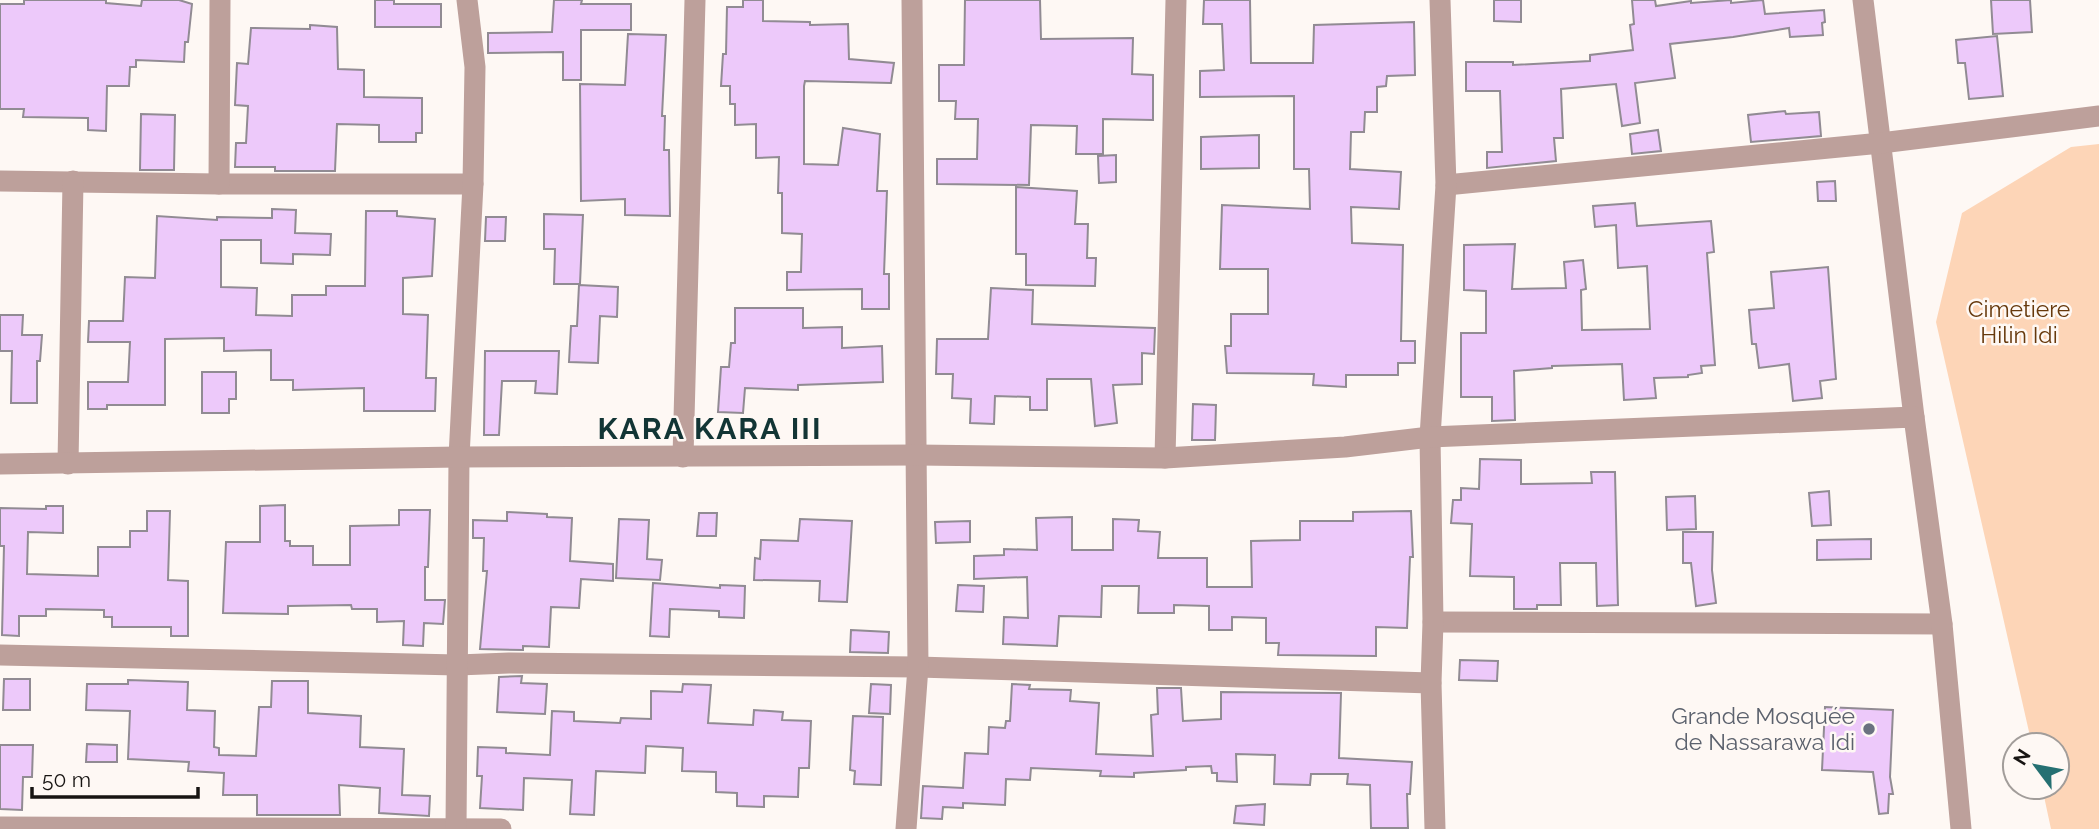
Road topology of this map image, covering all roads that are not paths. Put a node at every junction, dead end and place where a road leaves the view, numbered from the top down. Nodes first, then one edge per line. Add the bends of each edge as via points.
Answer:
1 (220, 0) edge
2 (467, 0) edge
3 (695, 0) edge
4 (912, 0) edge
5 (1176, 0) edge
6 (1440, 0) edge
7 (1863, 0) edge
8 (2099, 116) edge
9 (1881, 143) junction
10 (0, 181) edge
11 (74, 181) junction
12 (219, 184) junction
13 (473, 184) junction
14 (1446, 186) junction
15 (1914, 417) junction
16 (1430, 437) junction
17 (917, 455) junction
18 (459, 457) junction
19 (683, 457) junction
20 (1165, 458) junction
21 (0, 464) edge
22 (68, 464) junction
23 (1433, 622) junction
24 (1942, 624) junction
25 (0, 655) edge
26 (458, 665) junction
27 (918, 667) junction
28 (1431, 683) junction
29 (0, 827) edge
30 (456, 829) edge
31 (501, 829) edge
32 (906, 829) edge
33 (1435, 829) edge
34 (1961, 829) edge

1 - 12 street
2 - 13 street via 475,67
3 - 19 street
4 - 17 street
5 - 20 street
6 - 14 street
7 - 9 street
8 - 9 street
9 - 14 street
9 - 15 street
10 - 11 street
11 - 12 street
11 - 22 street
12 - 13 street
13 - 18 street
14 - 16 street
15 - 16 street
15 - 24 street
16 - 20 street
16 - 23 street
17 - 19 street
17 - 20 street
17 - 27 street
18 - 19 street
18 - 22 street
18 - 26 street
21 - 22 street
23 - 24 street
23 - 28 street
24 - 34 street
25 - 26 street
26 - 27 street
26 - 30 street
27 - 28 street
27 - 32 street
28 - 33 street
29 - 30 street
30 - 31 street

